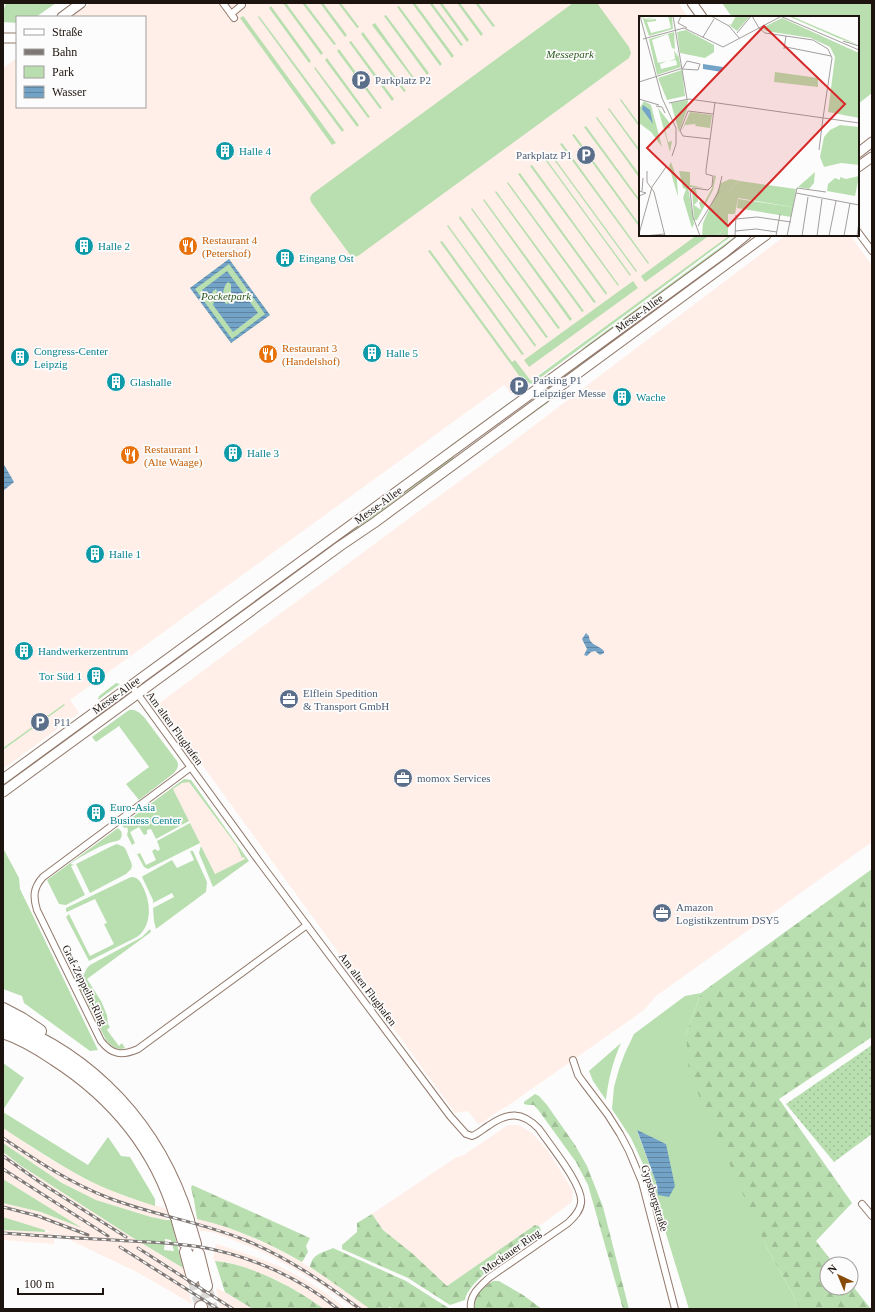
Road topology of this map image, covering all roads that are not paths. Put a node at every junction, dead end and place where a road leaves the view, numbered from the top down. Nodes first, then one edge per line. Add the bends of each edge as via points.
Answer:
1 (81, 3) edge
2 (223, 3) edge
3 (242, 3) edge
4 (692, 3) edge
5 (63, 16) edge
6 (701, 16) edge
7 (3, 38) edge
8 (16, 38) edge
9 (872, 142) edge
10 (859, 151) edge
11 (872, 157) edge
12 (859, 166) edge
13 (859, 233) edge
14 (745, 236) edge
15 (765, 236) edge
16 (872, 251) edge
17 (131, 685) junction
18 (138, 694) junction
19 (191, 767) junction
20 (3, 779) edge
21 (3, 792) edge
22 (307, 925) junction
23 (3, 1009) edge
24 (3, 1022) edge
25 (3, 1032) edge
26 (3, 1038) edge
27 (26, 1043) junction
28 (58, 1048) junction
29 (573, 1060) dead end
30 (862, 1204) dead end
31 (872, 1216) edge
32 (183, 1220) junction
33 (556, 1232) joint
34 (191, 1248) junction
35 (193, 1278) tunnel mouth
36 (206, 1286) tunnel mouth
37 (471, 1309) edge
38 (676, 1309) edge

1 - 5 main road
2 - 3 street via 232,16
4 - 6 main road
7 - 8 main road
9 - 10 main road
11 - 12 main road
13 - 16 street
14 - 17 main road, Messe-Allee
15 - 18 main road, Messe-Allee
17 - 18 street, Am alten Flughafen
17 - 20 main road, Messe-Allee
18 - 19 street, Am alten Flughafen
18 - 21 main road, Messe-Allee
19 - 22 street, Am alten Flughafen
19 - 22 street, Graf-Zeppelin-Ring via 43,877 36,887 34,899 37,910 101,1041 105,1046 122,1054 138,1049
22 - 33 street, Am alten Flughafen via 466,1134 475,1135 501,1117 509,1115 525,1118 539,1129 573,1178 581,1195 581,1203 575,1216
23 - 28 highway via 22,1018
24 - 28 highway
25 - 27 highway
26 - 27 highway
27 - 32 highway via 68,1068 93,1087 113,1107 140,1141 157,1168
28 - 32 highway via 120,1099 145,1131 171,1176
29 - 38 street, Gypsbergstraße via 578,1075 620,1134 642,1182
30 - 31 street
32 - 34 highway
33 - 37 street, Mockauer Ring via 490,1277 474,1293
34 - 35 highway
34 - 36 highway

